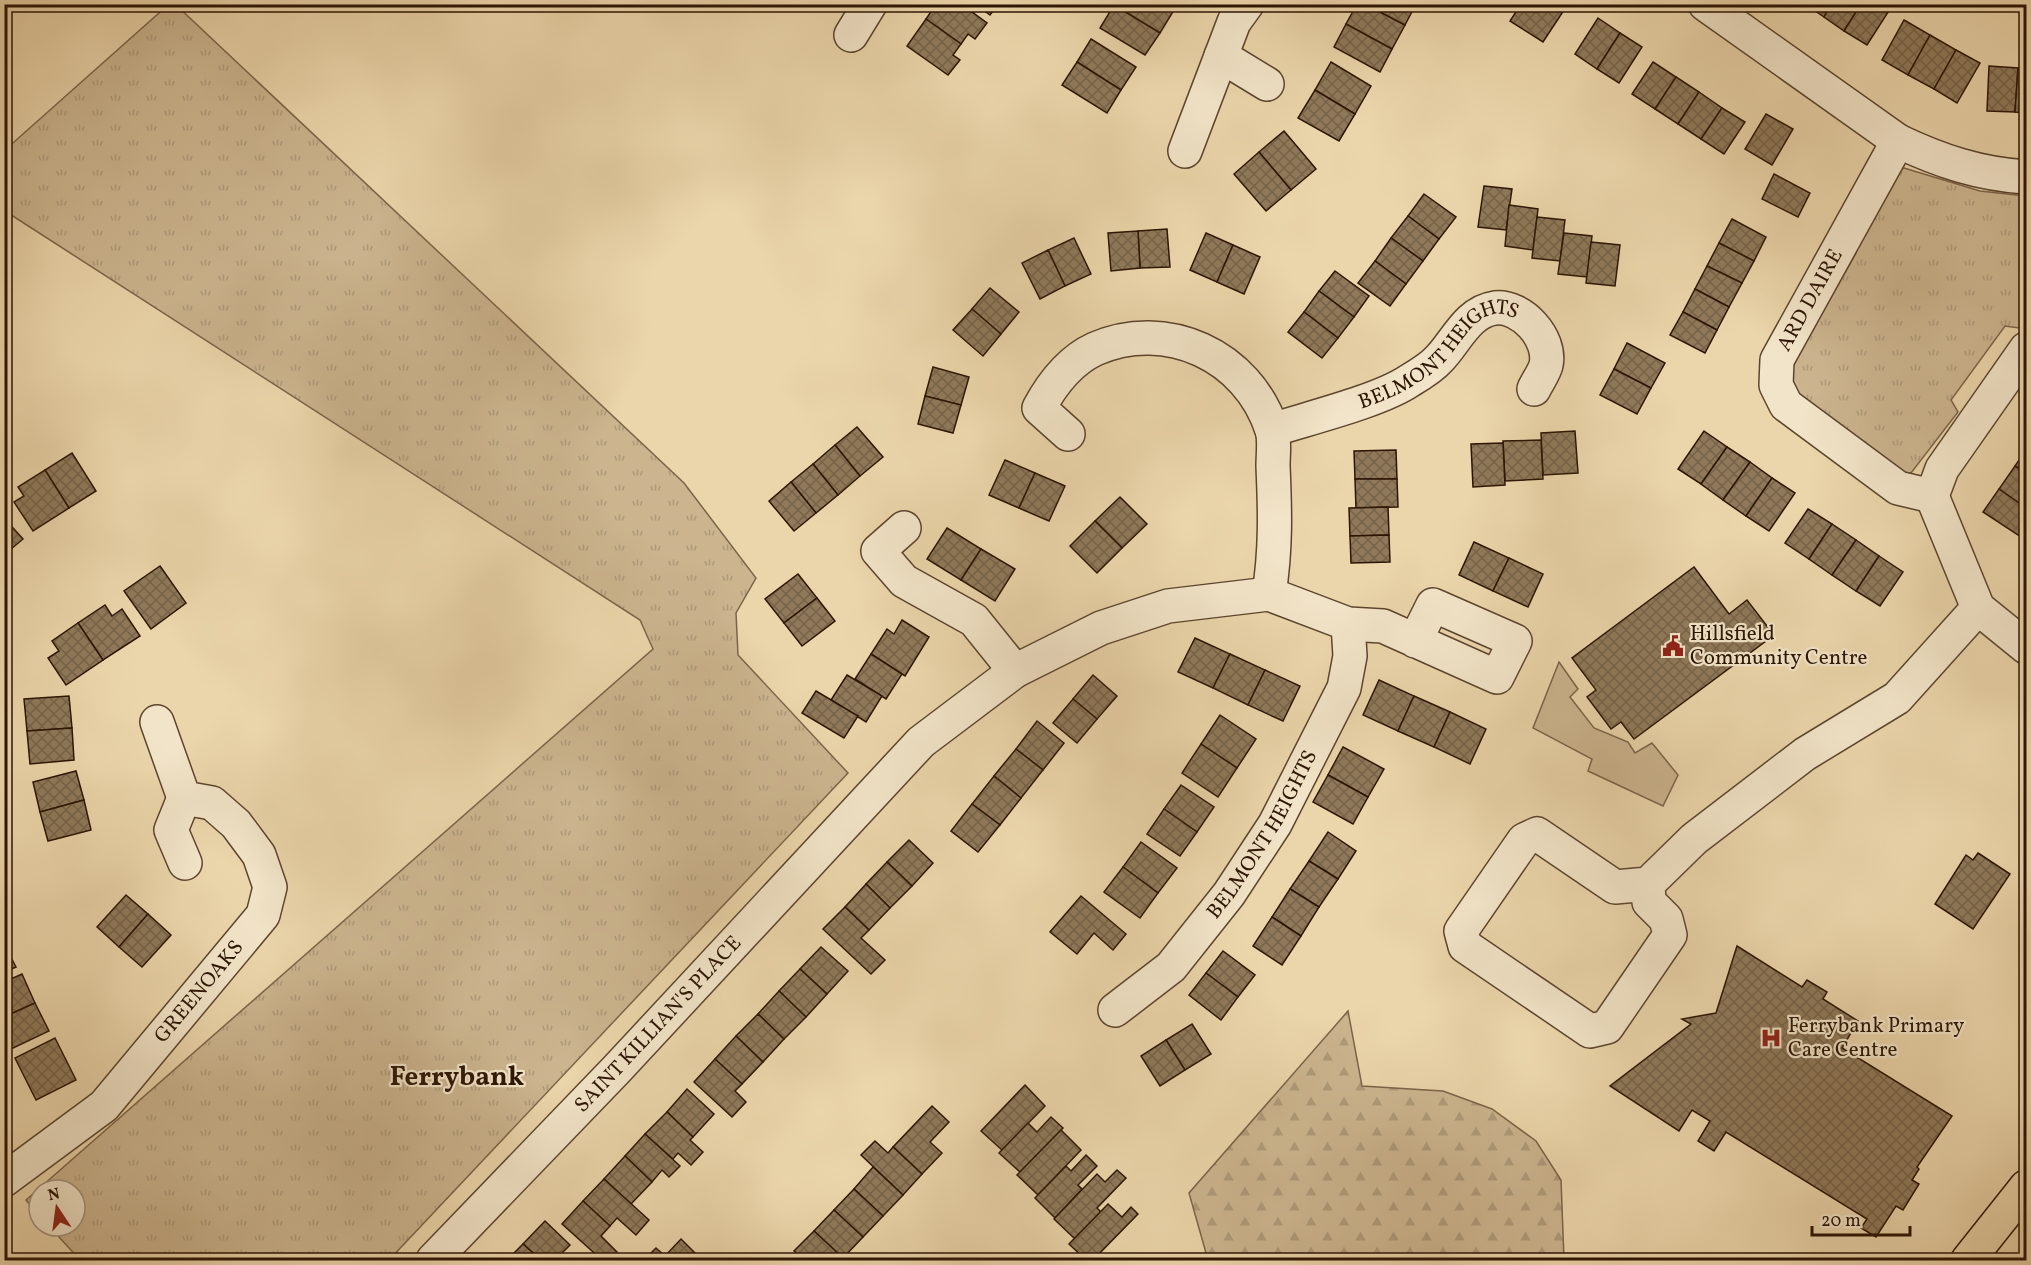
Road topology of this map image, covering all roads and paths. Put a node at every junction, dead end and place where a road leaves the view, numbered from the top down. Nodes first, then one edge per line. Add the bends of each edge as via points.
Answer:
1 (870, 4) edge
2 (1247, 4) edge
3 (1714, 7) edge
4 (851, 35) dead end
5 (1221, 56) junction
6 (1267, 84) dead end
7 (1898, 141) junction
8 (1185, 151) dead end
9 (2026, 177) edge
10 (2026, 349) edge
11 (1533, 389) dead end
12 (1272, 430) junction
13 (1068, 434) dead end
14 (1932, 496) junction
15 (904, 528) dead end
16 (1269, 594) junction
17 (1978, 608) junction
18 (1348, 624) junction
19 (1415, 641) dead end
20 (2026, 647) edge
21 (1015, 671) junction
22 (157, 722) dead end
23 (184, 798) junction
24 (185, 863) dead end
25 (1648, 884) junction
26 (1115, 1010) dead end
27 (8, 1168) edge
28 (2026, 1187) edge
29 (433, 1260) edge
30 (1968, 1260) edge

1 - 4 street
2 - 5 street via 1234,22
3 - 7 street
5 - 6 street
5 - 8 street
7 - 9 street via 1941,161
7 - 14 street, ARD DAIRE via 1777,360 1776,385 1786,405 1899,488
10 - 14 street via 1942,469
11 - 12 street, BELMONT HEIGHTS via 1546,364 1543,341 1530,322 1514,310 1496,308 1470,321 1438,360 1407,383
12 - 13 street via 1250,388 1214,354 1188,343 1159,338 1126,340 1094,349 1053,383 1040,408
12 - 16 street via 1276,546
14 - 17 street
15 - 21 street via 878,551 904,581 974,620
16 - 18 street
16 - 21 street via 1168,606 1101,628
17 - 20 street
17 - 25 street via 1897,698 1805,754 1694,839
18 - 19 street via 1383,626
18 - 26 street, BELMONT HEIGHTS via 1350,656 1344,688 1275,824 1229,894 1171,967
21 - 29 street, SAINT KILLIAN'S PLACE via 921,742 624,1062
22 - 23 street
23 - 24 street via 171,830
23 - 27 street, GREENOAKS via 212,803 237,824 259,855 270,887 263,915 104,1106
25 - 25 street via 1615,887 1537,834 1524,840 1461,931 1465,946 1590,1031 1607,1027 1670,935 1666,919 1649,902
28 - 30 main road

